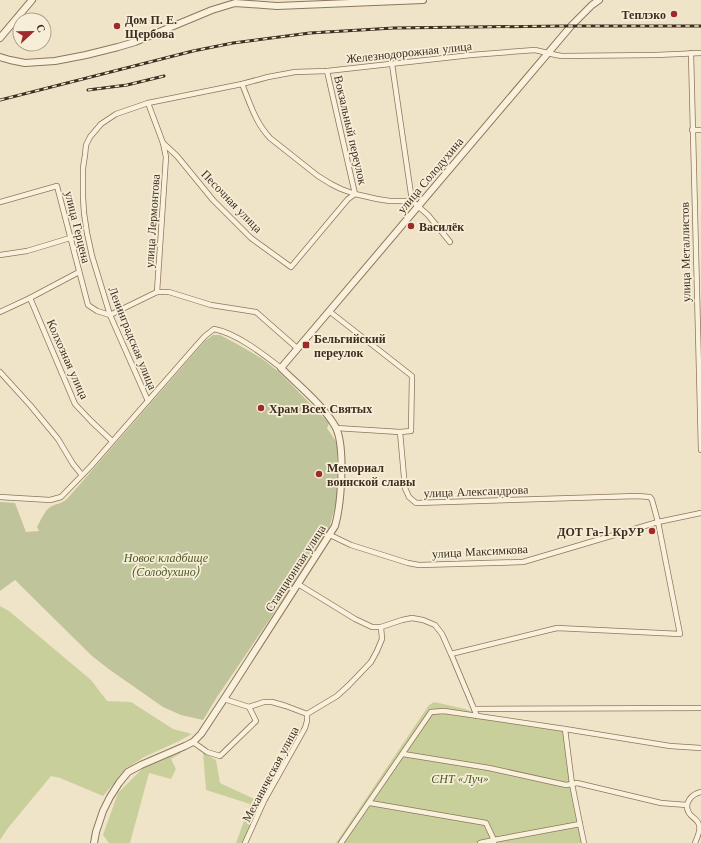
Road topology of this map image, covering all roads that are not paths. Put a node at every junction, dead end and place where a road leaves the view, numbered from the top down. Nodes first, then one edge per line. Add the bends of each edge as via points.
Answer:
1 (32, 0) edge
2 (423, 0) edge
3 (599, 0) edge
4 (233, 2) edge
5 (310, 2) edge
6 (592, 3) edge
7 (0, 38) edge
8 (549, 53) junction
9 (691, 53) junction
10 (701, 53) edge
11 (0, 57) edge
12 (392, 64) junction
13 (327, 71) junction
14 (242, 84) junction
15 (148, 103) junction
16 (124, 110) joint
17 (692, 130) junction
18 (701, 130) edge
19 (163, 143) junction
20 (355, 194) junction
21 (412, 201) junction
22 (0, 202) edge
23 (418, 206) junction
24 (70, 238) junction
25 (450, 242) dead end
26 (0, 255) edge
27 (79, 272) junction
28 (157, 292) junction
29 (30, 298) junction
30 (329, 311) junction
31 (0, 312) edge
32 (110, 315) junction
33 (297, 348) junction
34 (281, 368) junction
35 (0, 372) edge
36 (700, 373) edge
37 (148, 401) junction
38 (336, 428) junction
39 (400, 432) junction
40 (112, 441) junction
41 (701, 450) edge
42 (82, 475) junction
43 (0, 497) edge
44 (701, 513) edge
45 (658, 522) junction
46 (330, 535) junction
47 (298, 584) junction
48 (381, 627) junction
49 (452, 654) junction
50 (224, 699) junction
51 (249, 707) junction
52 (701, 708) edge
53 (474, 709) junction
54 (307, 714) junction
55 (477, 716) junction
56 (565, 728) junction
57 (193, 742) junction
58 (701, 748) edge
59 (403, 754) junction
60 (572, 784) junction
61 (701, 792) edge
62 (370, 802) junction
63 (687, 805) junction
64 (580, 824) junction
65 (494, 842) edge
66 (94, 843) edge
67 (246, 843) edge
68 (341, 843) edge
69 (480, 843) edge
70 (584, 843) edge
71 (695, 843) edge

1 - 7 street
2 - 5 street
3 - 6 street, улица Солодухина
4 - 5 street via 277,6
4 - 11 street via 135,42 86,55 32,63
6 - 8 street, улица Солодухина
8 - 9 street, Железнодорожная улица via 562,56
8 - 12 street, Железнодорожная улица via 535,50
8 - 23 street, улица Солодухина
9 - 10 street, Железнодорожная улица
9 - 17 street, улица Металлистов
12 - 13 street, Железнодорожная улица
12 - 21 street
13 - 14 street, Железнодорожная улица via 295,72
13 - 20 street, Вокзальный переулок
14 - 15 street, Железнодорожная улица
14 - 20 street via 256,120 270,138 318,176
15 - 16 street, Железнодорожная улица
15 - 19 street, улица Лермонтова
16 - 32 street, Ленинградская улица via 101,124 90,137 86,145 83,168 87,233
17 - 18 street
17 - 36 street, улица Металлистов
19 - 20 street, Песочная улица via 213,200 251,238 291,267
19 - 28 street, улица Лермонтова via 166,157
20 - 21 street via 390,201
21 - 23 street
22 - 24 street, улица Герцена via 57,186
23 - 25 street
23 - 30 street, улица Солодухина
24 - 26 street via 27,251
24 - 27 street, улица Герцена
27 - 29 street
27 - 32 street, улица Герцена via 88,305
28 - 32 street
28 - 33 street via 169,292 211,305 256,312
29 - 31 street
29 - 40 street, Колхозная улица via 75,404
30 - 33 street, улица Солодухина
30 - 39 street via 412,376 411,431
32 - 37 street, Ленинградская улица
33 - 34 street, улица Солодухина
34 - 37 street, Станционная улица via 241,340 214,329 204,336
34 - 38 street, Станционная улица via 325,410
35 - 42 street via 58,439
36 - 41 street, улица Металлистов
37 - 40 street, Станционная улица
38 - 39 street
38 - 46 street, Станционная улица via 342,449 340,494 338,516
39 - 45 street, улица Александрова via 405,488 409,497 416,503 650,497
40 - 42 street, Станционная улица
42 - 43 street, Станционная улица via 61,497 50,500
44 - 45 street, улица Максимкова
45 - 46 street, улица Максимкова via 523,562 419,565 351,545
45 - 49 street via 680,634 557,628
46 - 47 street, Станционная улица
47 - 48 street via 355,619 372,627
47 - 50 street, Станционная улица
48 - 49 street via 412,618 423,620 435,625
48 - 54 street, Механическая улица via 382,640 371,662 337,696
49 - 53 street
50 - 51 street
50 - 57 street, Станционная улица
51 - 54 street via 272,702
51 - 57 street via 256,721 220,756 206,752
52 - 53 street
53 - 55 street
54 - 67 street, Механическая улица via 305,728 264,801
55 - 56 street
55 - 59 street via 444,711 431,712
56 - 58 street via 670,746
56 - 60 street
57 - 66 street via 128,772 110,797
59 - 60 street via 488,768 566,785
59 - 62 street
60 - 63 street via 577,783 661,803
60 - 64 street
61 - 63 street via 689,799
62 - 65 street via 486,823
62 - 68 street
63 - 71 street via 689,814 700,825
64 - 65 street
64 - 70 street
65 - 69 street

